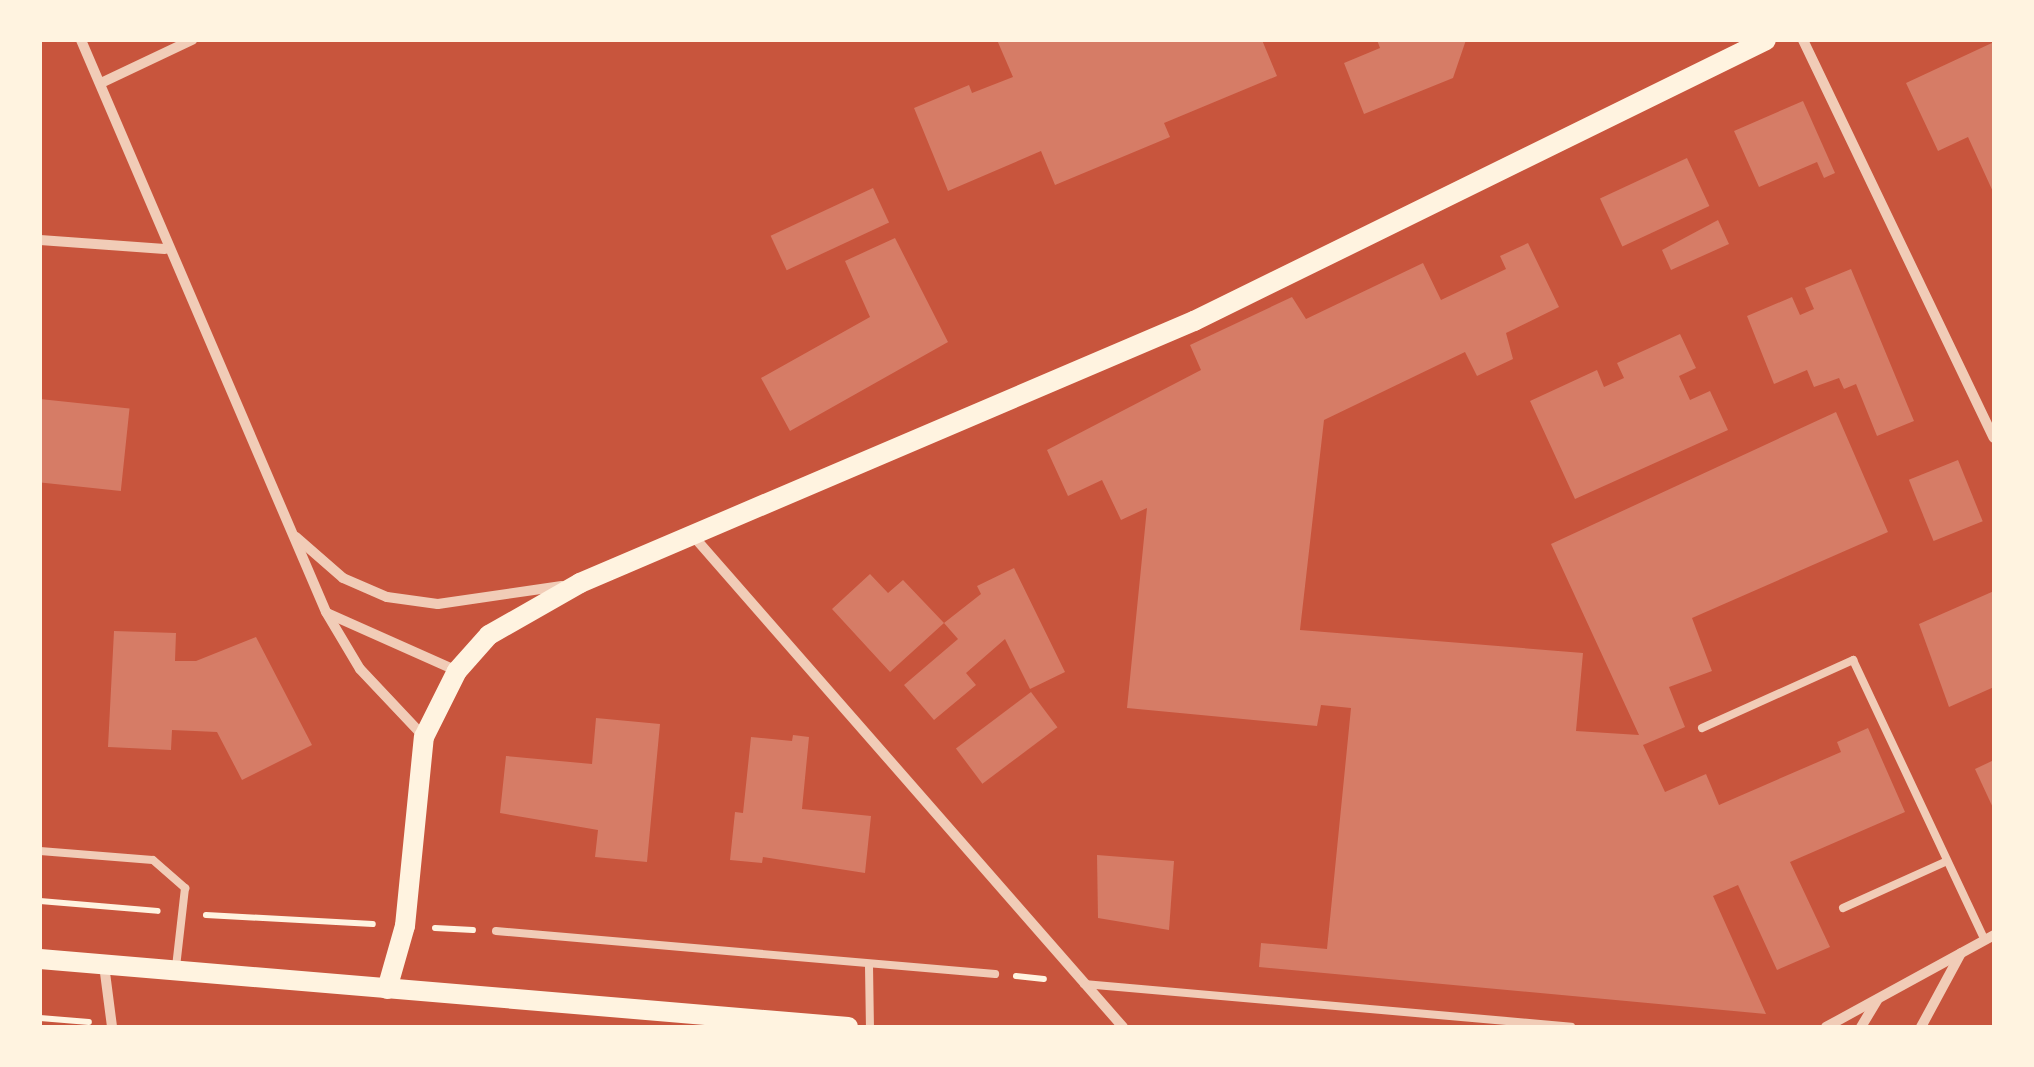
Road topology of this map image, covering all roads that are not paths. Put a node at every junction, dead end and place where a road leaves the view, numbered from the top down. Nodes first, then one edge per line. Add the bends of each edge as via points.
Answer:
1 (81, 40) edge
2 (192, 40) edge
3 (1766, 40) edge
4 (1803, 40) edge
5 (100, 83) junction
6 (40, 240) edge
7 (165, 249) junction
8 (1994, 438) edge
9 (291, 533) junction
10 (695, 538) junction
11 (580, 582) junction
12 (326, 612) junction
13 (457, 671) junction
14 (1702, 728) dead end
15 (424, 736) junction
16 (40, 851) edge
17 (1948, 861) junction
18 (1843, 908) dead end
19 (496, 931) road end
20 (1989, 937) edge
21 (1963, 950) junction
22 (40, 959) edge
23 (104, 965) junction
24 (869, 966) junction
25 (175, 970) junction
26 (995, 974) dead end
27 (1084, 984) junction
28 (388, 989) junction
29 (1878, 1000) junction
30 (112, 1027) edge
31 (848, 1027) edge
32 (870, 1027) edge
33 (1123, 1027) edge
34 (1571, 1027) edge
35 (1826, 1027) edge
36 (1861, 1027) edge
37 (1921, 1027) edge

1 - 5 street
2 - 5 street
3 - 10 main road via 1194,321
4 - 8 street
5 - 7 street
6 - 7 street
7 - 9 street
9 - 11 street via 343,578 387,597 438,604
9 - 12 street
10 - 11 main road
10 - 27 street
11 - 13 main road via 489,635
12 - 13 street
12 - 15 street via 360,669
13 - 15 main road
14 - 17 lane via 1854,660
15 - 28 main road via 405,926
16 - 25 lane via 154,860 184,888
17 - 18 lane
17 - 20 lane
19 - 24 lane
20 - 21 street
21 - 29 street
21 - 37 street
22 - 23 main road
23 - 25 main road
23 - 30 street
24 - 26 lane
24 - 32 lane
25 - 28 main road
27 - 33 street
27 - 34 lane
28 - 31 main road
29 - 35 street
29 - 36 street

